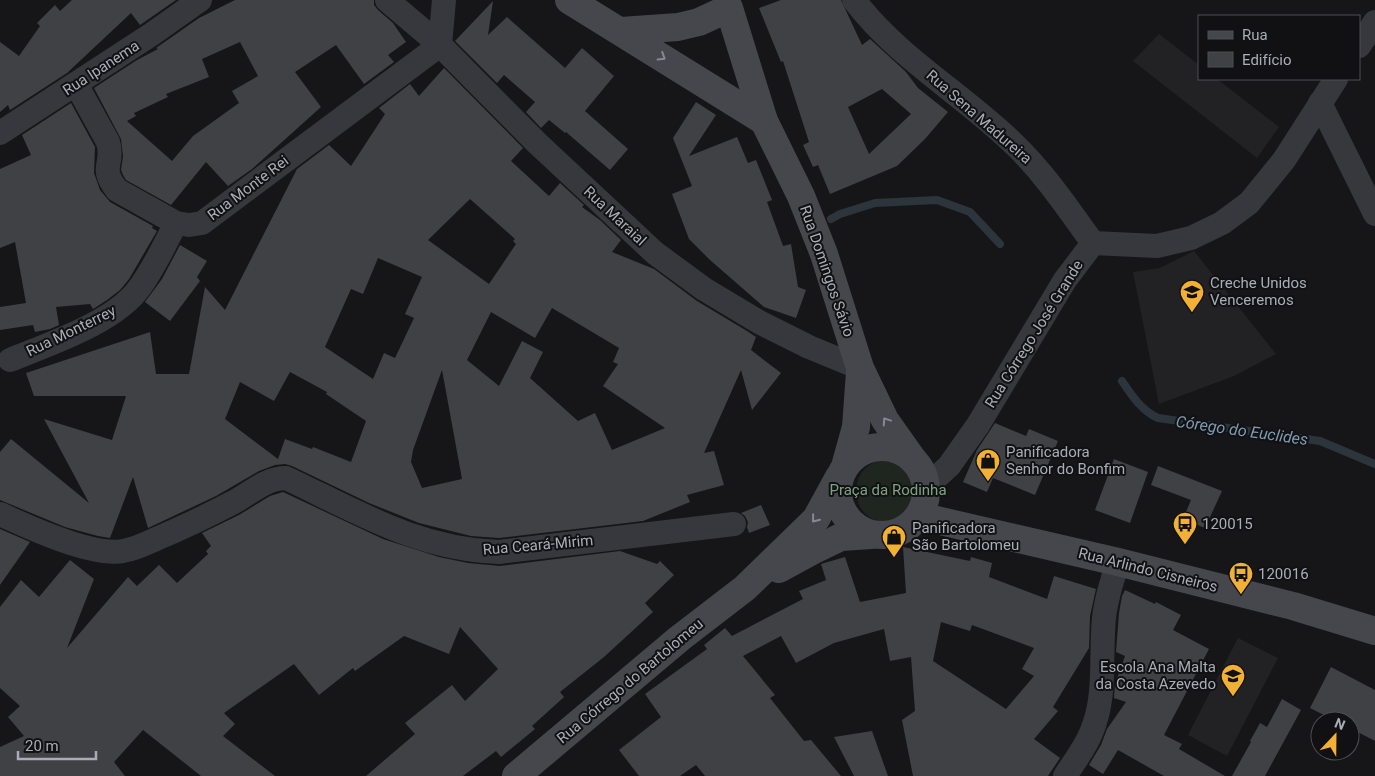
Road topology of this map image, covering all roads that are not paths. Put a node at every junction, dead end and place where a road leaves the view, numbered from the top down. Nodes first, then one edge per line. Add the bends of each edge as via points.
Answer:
1 (200, 0) edge
2 (387, 0) edge
3 (444, 0) edge
4 (569, 0) edge
5 (734, 4) edge
6 (866, 4) edge
7 (1375, 22) edge
8 (621, 31) junction
9 (1360, 44) edge
10 (440, 45) junction
11 (1335, 80) edge
12 (76, 84) junction
13 (1320, 103) junction
14 (764, 121) junction
15 (0, 133) edge
16 (1375, 214) edge
17 (176, 223) junction
18 (1093, 243) junction
19 (10, 360) dead end
20 (860, 368) junction
21 (914, 461) junction
22 (843, 470) junction
23 (926, 487) junction
24 (0, 514) edge
25 (919, 516) junction
26 (734, 524) dead end
27 (871, 535) junction
28 (1118, 562) junction
29 (745, 588) junction
30 (1375, 631) edge
31 (516, 776) edge
32 (1065, 776) edge

1 - 12 street, Rua Ipanema
2 - 10 street, Rua Maraial
3 - 10 street
4 - 8 main road
5 - 8 main road via 699,22 678,27
5 - 14 main road, Rua Domingos Sávio
6 - 18 street, Rua Sena Madureira via 878,29 1015,145 1040,172
7 - 9 street
8 -> 14 main road
10 - 17 street, Rua Monte Rei via 202,223
10 - 20 street, Rua Maraial via 537,143 655,253 704,289 759,322
11 - 13 street
12 - 15 street, Rua Ipanema
12 - 17 street, Rua Monte Rei via 108,142 111,151 107,174 110,181 126,196
13 - 16 street
13 - 18 street via 1284,160 1249,203 1222,223 1191,238 1157,246
14 - 20 main road, Rua Domingos Sávio via 801,196 824,254
17 - 19 street, Rua Monterrey via 140,288 122,306 92,325
18 - 23 street, Rua Córrego José Grande via 1065,280 978,425 949,466
21 -> 20 main road, Rua Domingos Sávio via 885,420
20 - 22 main road, Rua Domingos Sávio via 856,427
21 - 22 main road via 888,447 873,448 858,453
21 - 23 main road
22 - 27 main road via 837,492 840,508 848,521
22 -> 29 main road, Rua Córrego do Bartolomeu via 816,519
23 - 25 main road via 925,502
24 - 26 street, Rua Ceará-Mirim via 30,529 91,549 124,552 187,526 266,482 286,478 368,518 421,539 474,551 499,552
25 - 27 main road via 898,533
25 - 28 main road, Rua Arlindo Cisneiros
27 - 29 main road, Rua Córrego do Bartolomeu via 841,537
28 - 30 main road, Rua Arlindo Cisneiros via 1293,606
28 - 32 street via 1104,617 1103,686 1096,719 1088,740
29 - 31 main road, Rua Córrego do Bartolomeu via 680,638

